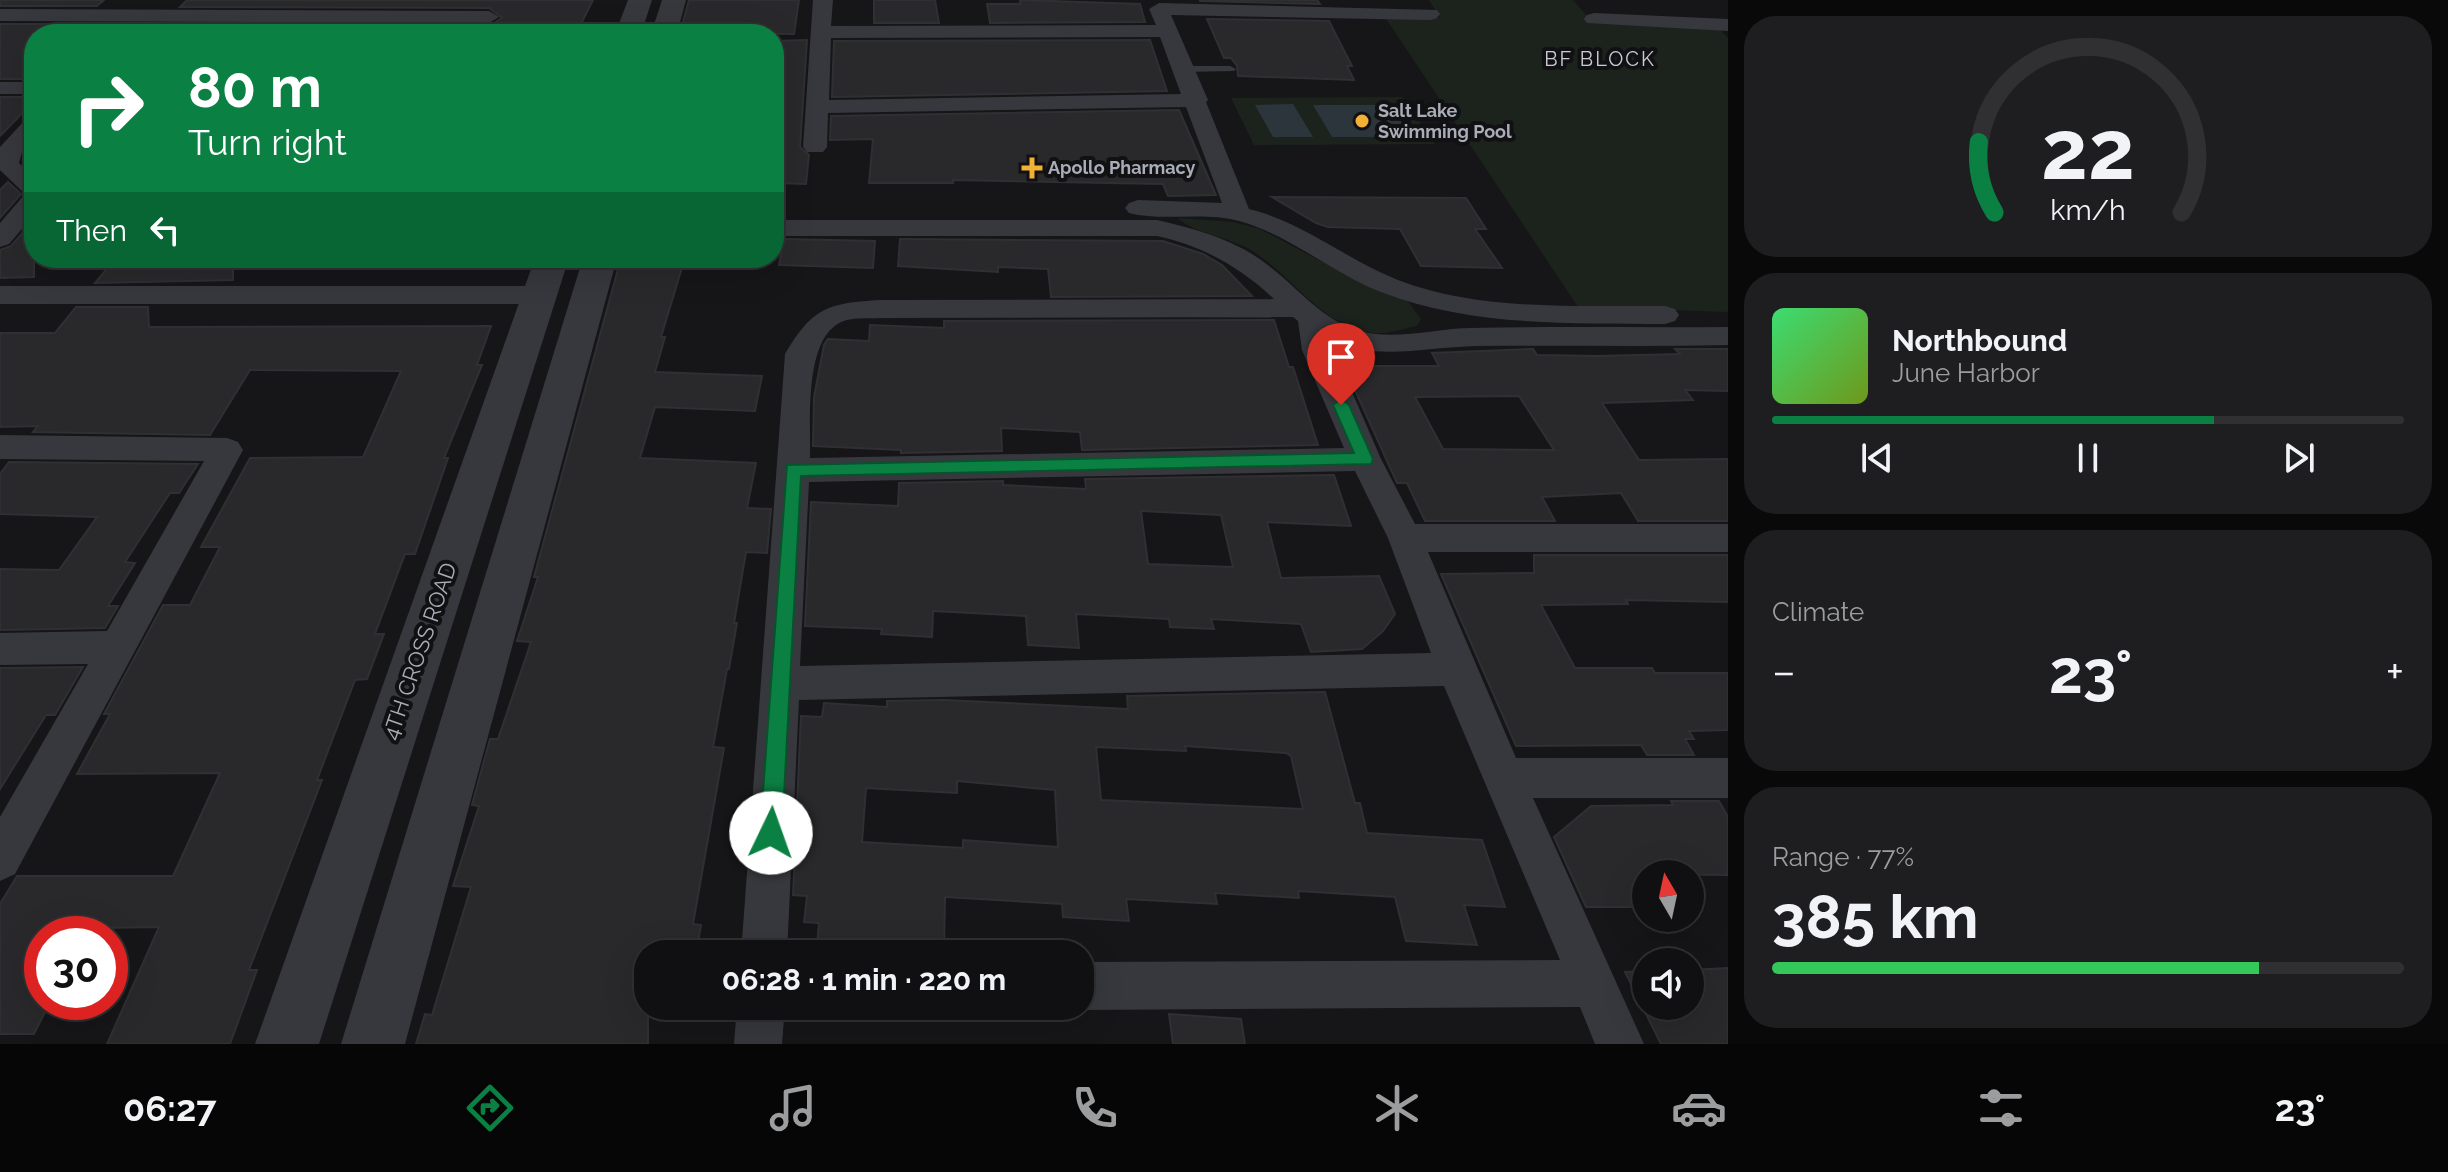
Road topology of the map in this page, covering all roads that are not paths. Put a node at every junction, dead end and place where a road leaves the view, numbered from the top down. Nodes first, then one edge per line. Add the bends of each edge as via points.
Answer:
1 (164, 0) edge
2 (640, 0) edge
3 (674, 0) edge
4 (823, 0) edge
5 (1157, 5) edge
6 (1430, 14) dead end
7 (0, 15) edge
8 (148, 15) junction
9 (489, 17) edge
10 (1594, 19) dead end
11 (139, 24) edge
12 (632, 24) edge
13 (667, 24) edge
14 (1728, 25) edge
15 (1169, 31) junction
16 (821, 32) junction
17 (1183, 69) junction
18 (1230, 69) dead end
19 (0, 88) edge
20 (24, 88) edge
21 (1197, 100) junction
22 (817, 107) junction
23 (24, 135) edge
24 (815, 147) dead end
25 (24, 184) edge
26 (784, 208) edge
27 (1238, 213) junction
28 (24, 214) edge
29 (908, 217) junction
30 (1160, 218) junction
31 (784, 227) edge
32 (0, 239) edge
33 (597, 268) edge
34 (545, 276) edge
35 (5, 301) edge
36 (1456, 306) junction
37 (1306, 313) junction
38 (1728, 317) edge
39 (1728, 336) edge
40 (1468, 337) junction
41 (0, 447) edge
42 (1365, 459) junction
43 (793, 470) junction
44 (1405, 538) junction
45 (1728, 538) edge
46 (118, 647) junction
47 (0, 649) edge
48 (1456, 669) junction
49 (780, 683) junction
50 (1504, 778) junction
51 (1728, 778) edge
52 (0, 859) edge
53 (765, 940) edge
54 (1593, 983) junction
55 (1094, 986) edge
56 (760, 1020) edge
57 (287, 1044) edge
58 (373, 1044) edge
59 (758, 1044) edge
60 (1620, 1044) edge

1 - 8 street
2 - 12 street
3 - 13 street
4 - 16 street
5 - 6 street
5 - 15 street
7 - 8 street
8 - 9 street
8 - 11 street
10 - 14 street
15 - 16 street
15 - 17 street
16 - 22 street
17 - 18 lane
17 - 21 street
19 - 20 street
21 - 22 street
21 - 27 street
22 - 24 street
23 - 25 street via 7,155 11,171
26 - 29 street
27 - 30 street
27 - 36 street via 1402,291
28 - 32 street
29 - 30 street
29 - 31 street
30 - 37 street via 1258,270
33 - 58 street
34 - 35 street
34 - 57 street, 4TH CROSS ROAD
36 - 38 street via 1526,314
36 - 40 street
37 - 40 street via 1348,338 1380,343
37 - 42 street
37 - 43 street via 844,311 815,326 800,354
39 - 40 street
41 - 46 street via 227,450
42 - 43 street
42 - 44 street
43 - 49 street
44 - 45 street
44 - 48 street
46 - 47 street
46 - 52 street
48 - 49 street
48 - 50 street
49 - 53 street
50 - 51 street
50 - 54 street
54 - 55 street
54 - 60 street
56 - 59 street

